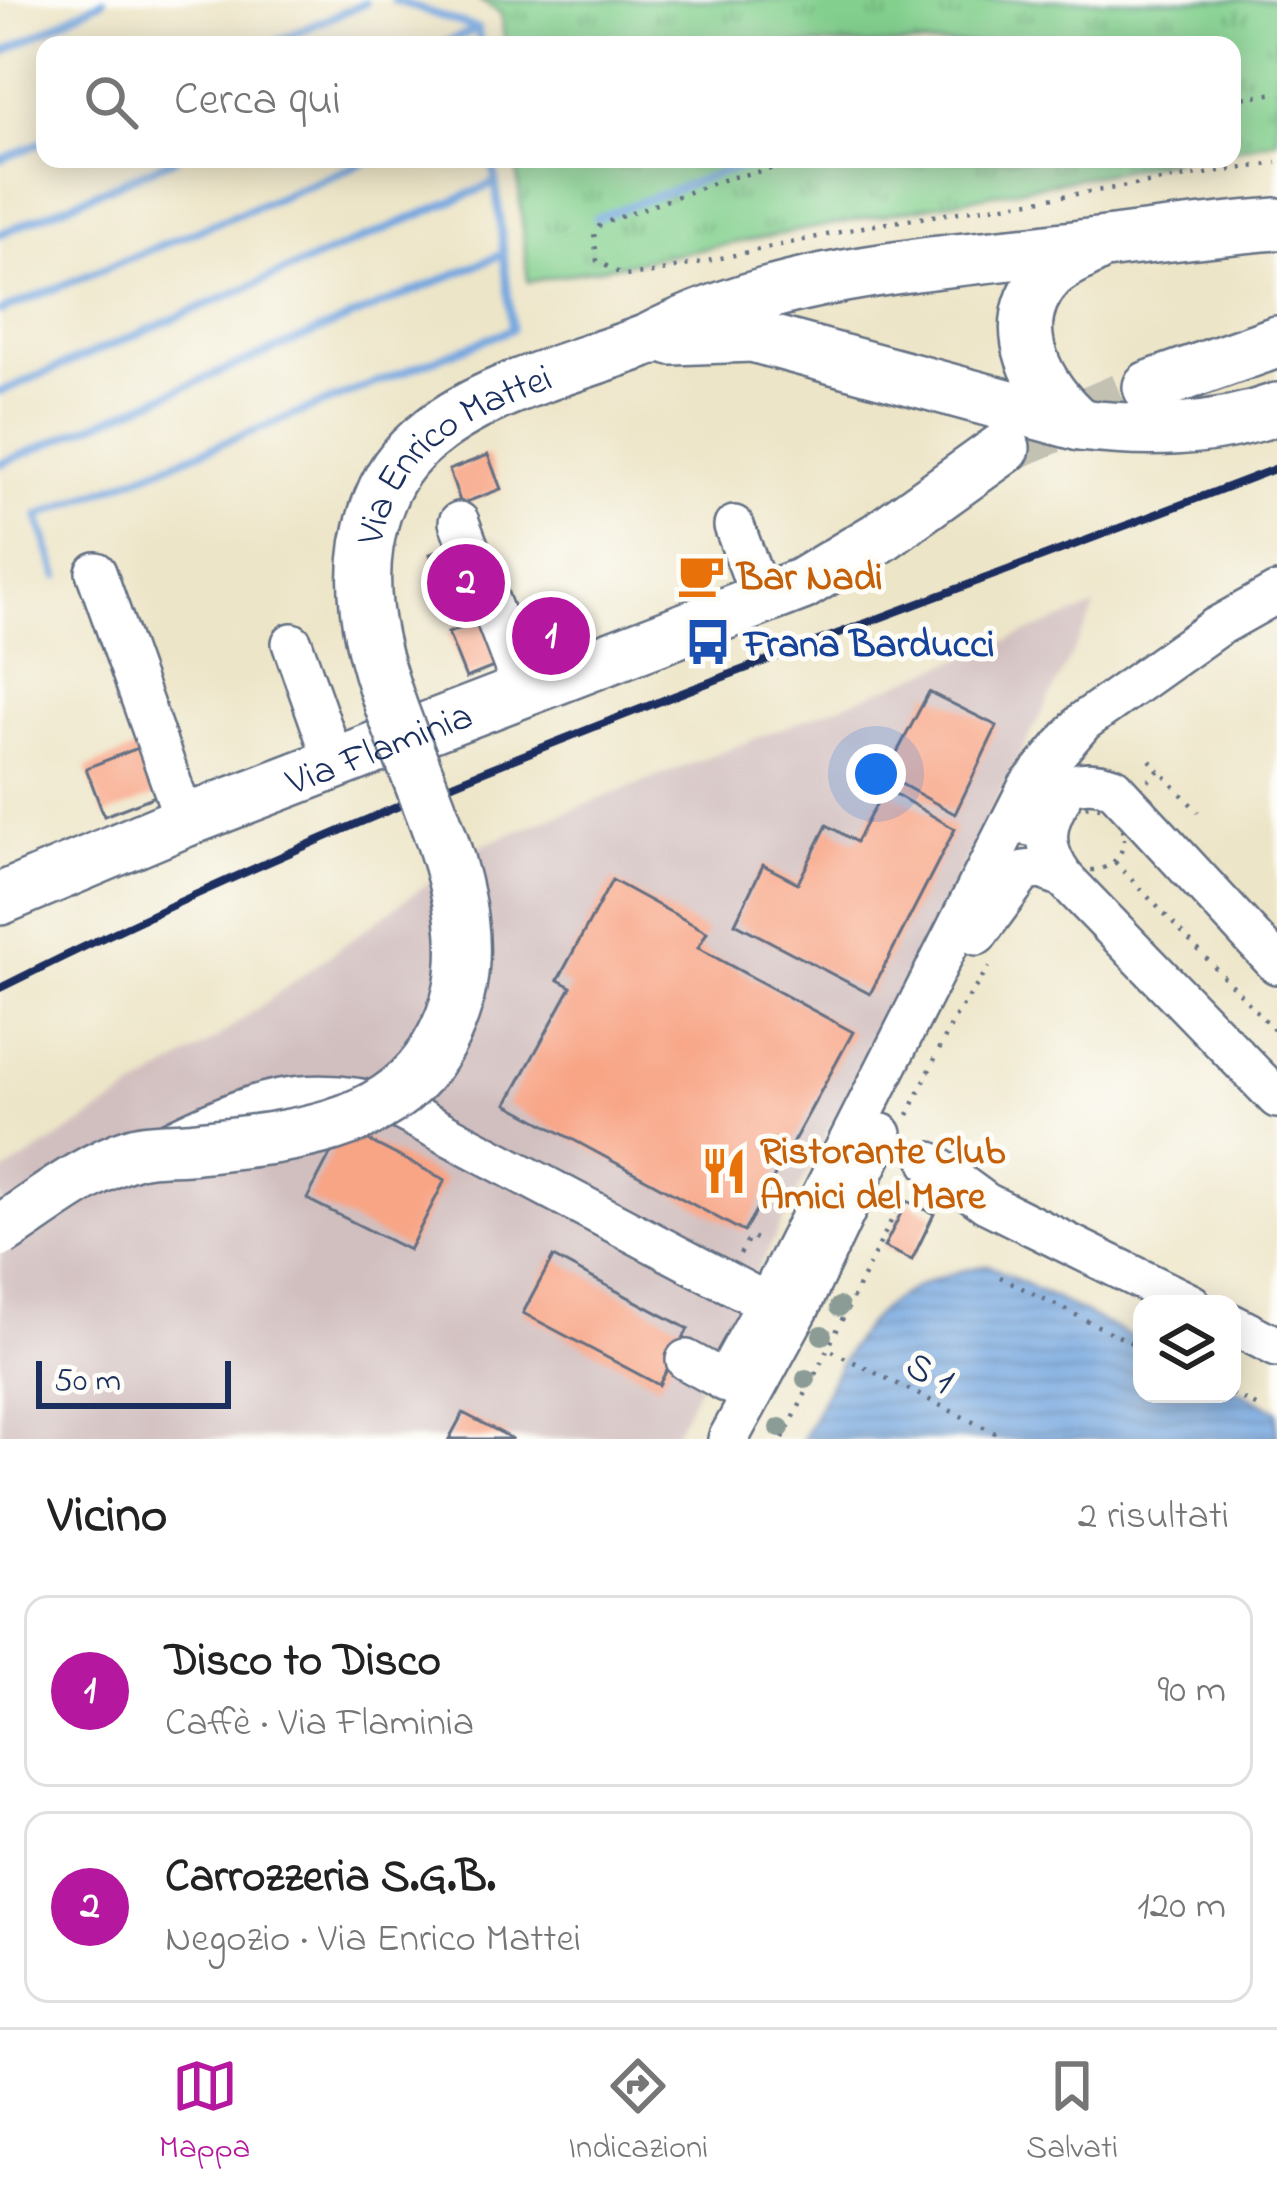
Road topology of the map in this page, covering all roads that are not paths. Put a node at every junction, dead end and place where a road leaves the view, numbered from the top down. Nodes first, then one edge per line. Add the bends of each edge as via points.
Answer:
1 (1277, 224) edge
2 (1101, 244) junction
3 (647, 340) junction
4 (1277, 342) edge
5 (1149, 387) tunnel mouth
6 (1277, 409) edge
7 (1080, 424) junction
8 (1004, 448) tunnel mouth
9 (459, 522) dead end
10 (734, 526) dead end
11 (96, 572) dead end
12 (1277, 592) edge
13 (762, 601) junction
14 (292, 643) dead end
15 (524, 692) junction
16 (335, 764) junction
17 (1069, 785) junction
18 (185, 821) junction
19 (1068, 871) junction
20 (0, 898) edge
21 (985, 949) junction
22 (1277, 964) edge
23 (1277, 1098) edge
24 (913, 1162) road end
25 (0, 1231) edge
26 (0, 1244) edge
27 (1173, 1295) edge
28 (756, 1297) junction
29 (1241, 1328) edge
30 (1277, 1346) edge
31 (686, 1360) dead end
32 (737, 1388) junction
33 (728, 1439) edge

1 - 2 main road
2 - 3 main road via 789,284 708,309
2 - 7 main road via 1048,275 1032,301 1028,330 1032,365 1051,400
3 - 7 main road via 752,337
3 - 25 main road, Via Enrico Mattei, bridge via 480,403 431,432 387,475 370,528 360,585 369,644 453,874 466,944 453,1005 428,1061 375,1108 309,1133 136,1152
4 - 5 main road
6 - 7 main road via 1197,430
8 - 13 main road, Via Flaminia via 843,562
9 - 15 street
10 - 13 street
11 - 18 street
12 - 28 street via 1084,721 1028,787
13 - 15 main road, Via Flaminia
14 - 16 street
15 - 16 main road, Via Flaminia
16 - 18 main road, Via Flaminia
17 - 19 street via 1045,835 1049,858
17 - 21 street via 1038,807
17 - 22 street via 1113,787
18 - 20 main road, Via Flaminia
19 - 21 street via 1024,871
19 - 23 street
21 - 32 street via 860,1179 800,1309
24 - 27 street
26 - 28 street via 217,1118 322,1092 364,1097 458,1139
28 - 32 street
29 - 30 street
31 - 32 street
32 - 33 street

